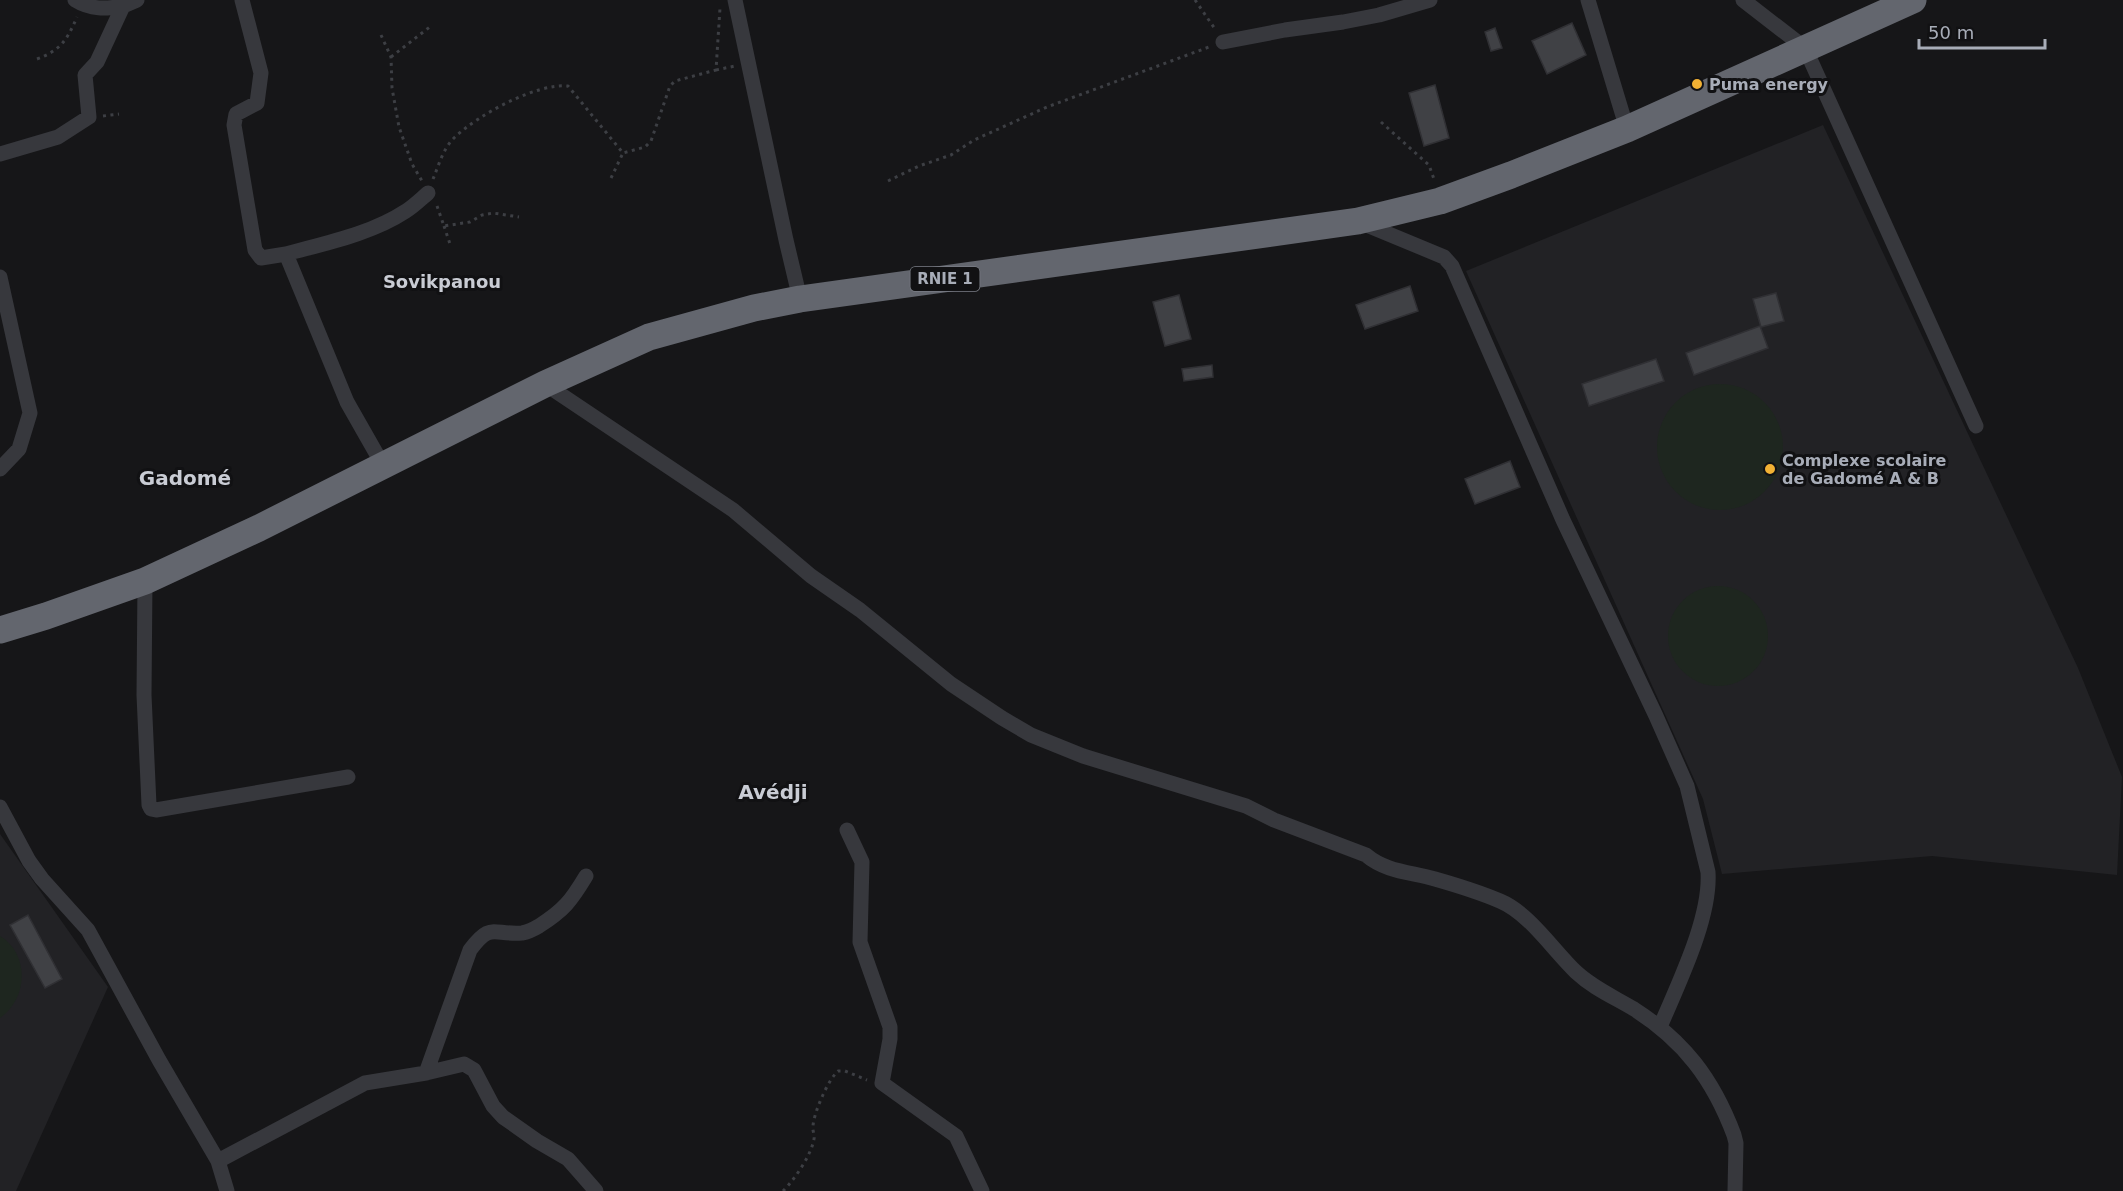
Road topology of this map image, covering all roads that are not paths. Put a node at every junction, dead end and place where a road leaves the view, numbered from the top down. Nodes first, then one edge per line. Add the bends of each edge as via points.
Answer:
1 (137, 0) edge
2 (242, 0) edge
3 (735, 0) edge
4 (1430, 0) edge
5 (1588, 0) edge
6 (1743, 0) edge
7 (1913, 0) edge
8 (79, 2) edge
9 (123, 6) junction
10 (1223, 42) road end
11 (1805, 48) junction
12 (1627, 129) junction
13 (0, 154) edge
14 (428, 193) road end
15 (1358, 221) junction
16 (286, 254) junction
17 (0, 277) edge
18 (800, 299) junction
19 (545, 384) junction
20 (1976, 426) dead end
21 (384, 466) junction
22 (0, 469) edge
23 (144, 581) junction
24 (0, 630) edge
25 (348, 777) dead end
26 (0, 807) edge
27 (847, 830) dead end
28 (586, 876) dead end
29 (1659, 1027) junction
30 (426, 1073) junction
31 (218, 1161) junction
32 (227, 1191) edge
33 (596, 1191) edge
34 (982, 1191) edge
35 (1735, 1191) edge

1 - 9 street
2 - 16 street via 261,72 257,102 236,114 234,120 246,205 258,255 261,258
3 - 18 street
4 - 10 street via 1379,15
5 - 12 street
6 - 11 street
7 - 11 highway, RNIE 1
8 - 9 street via 102,9
9 - 13 street via 97,62 85,75 89,117 58,137
11 - 12 highway, RNIE 1
11 - 20 street
12 - 15 highway, RNIE 1 via 1440,201
14 - 16 street via 405,211 371,228
15 - 18 highway, RNIE 1
15 - 29 street via 1444,257 1452,266 1563,520 1687,786 1709,887 1690,956
16 - 21 street via 347,402
17 - 22 street via 30,413 19,449
18 - 19 highway, RNIE 1 via 649,337
19 - 21 highway, RNIE 1
19 - 29 street via 733,510 945,680 1021,729 1083,756 1246,806 1375,863 1503,902 1584,979
21 - 23 highway, RNIE 1
23 - 24 highway, RNIE 1
23 - 25 street via 144,695 151,809
26 - 31 street via 35,870 88,930
27 - 34 street via 862,862 860,942 890,1028 882,1083 956,1136
28 - 30 street via 559,913 530,931 496,930 480,937 470,950
29 - 35 street via 1688,1052 1703,1072 1731,1127 1736,1143
30 - 31 street via 365,1083
30 - 33 street via 470,1066 503,1117 568,1160
31 - 32 street

